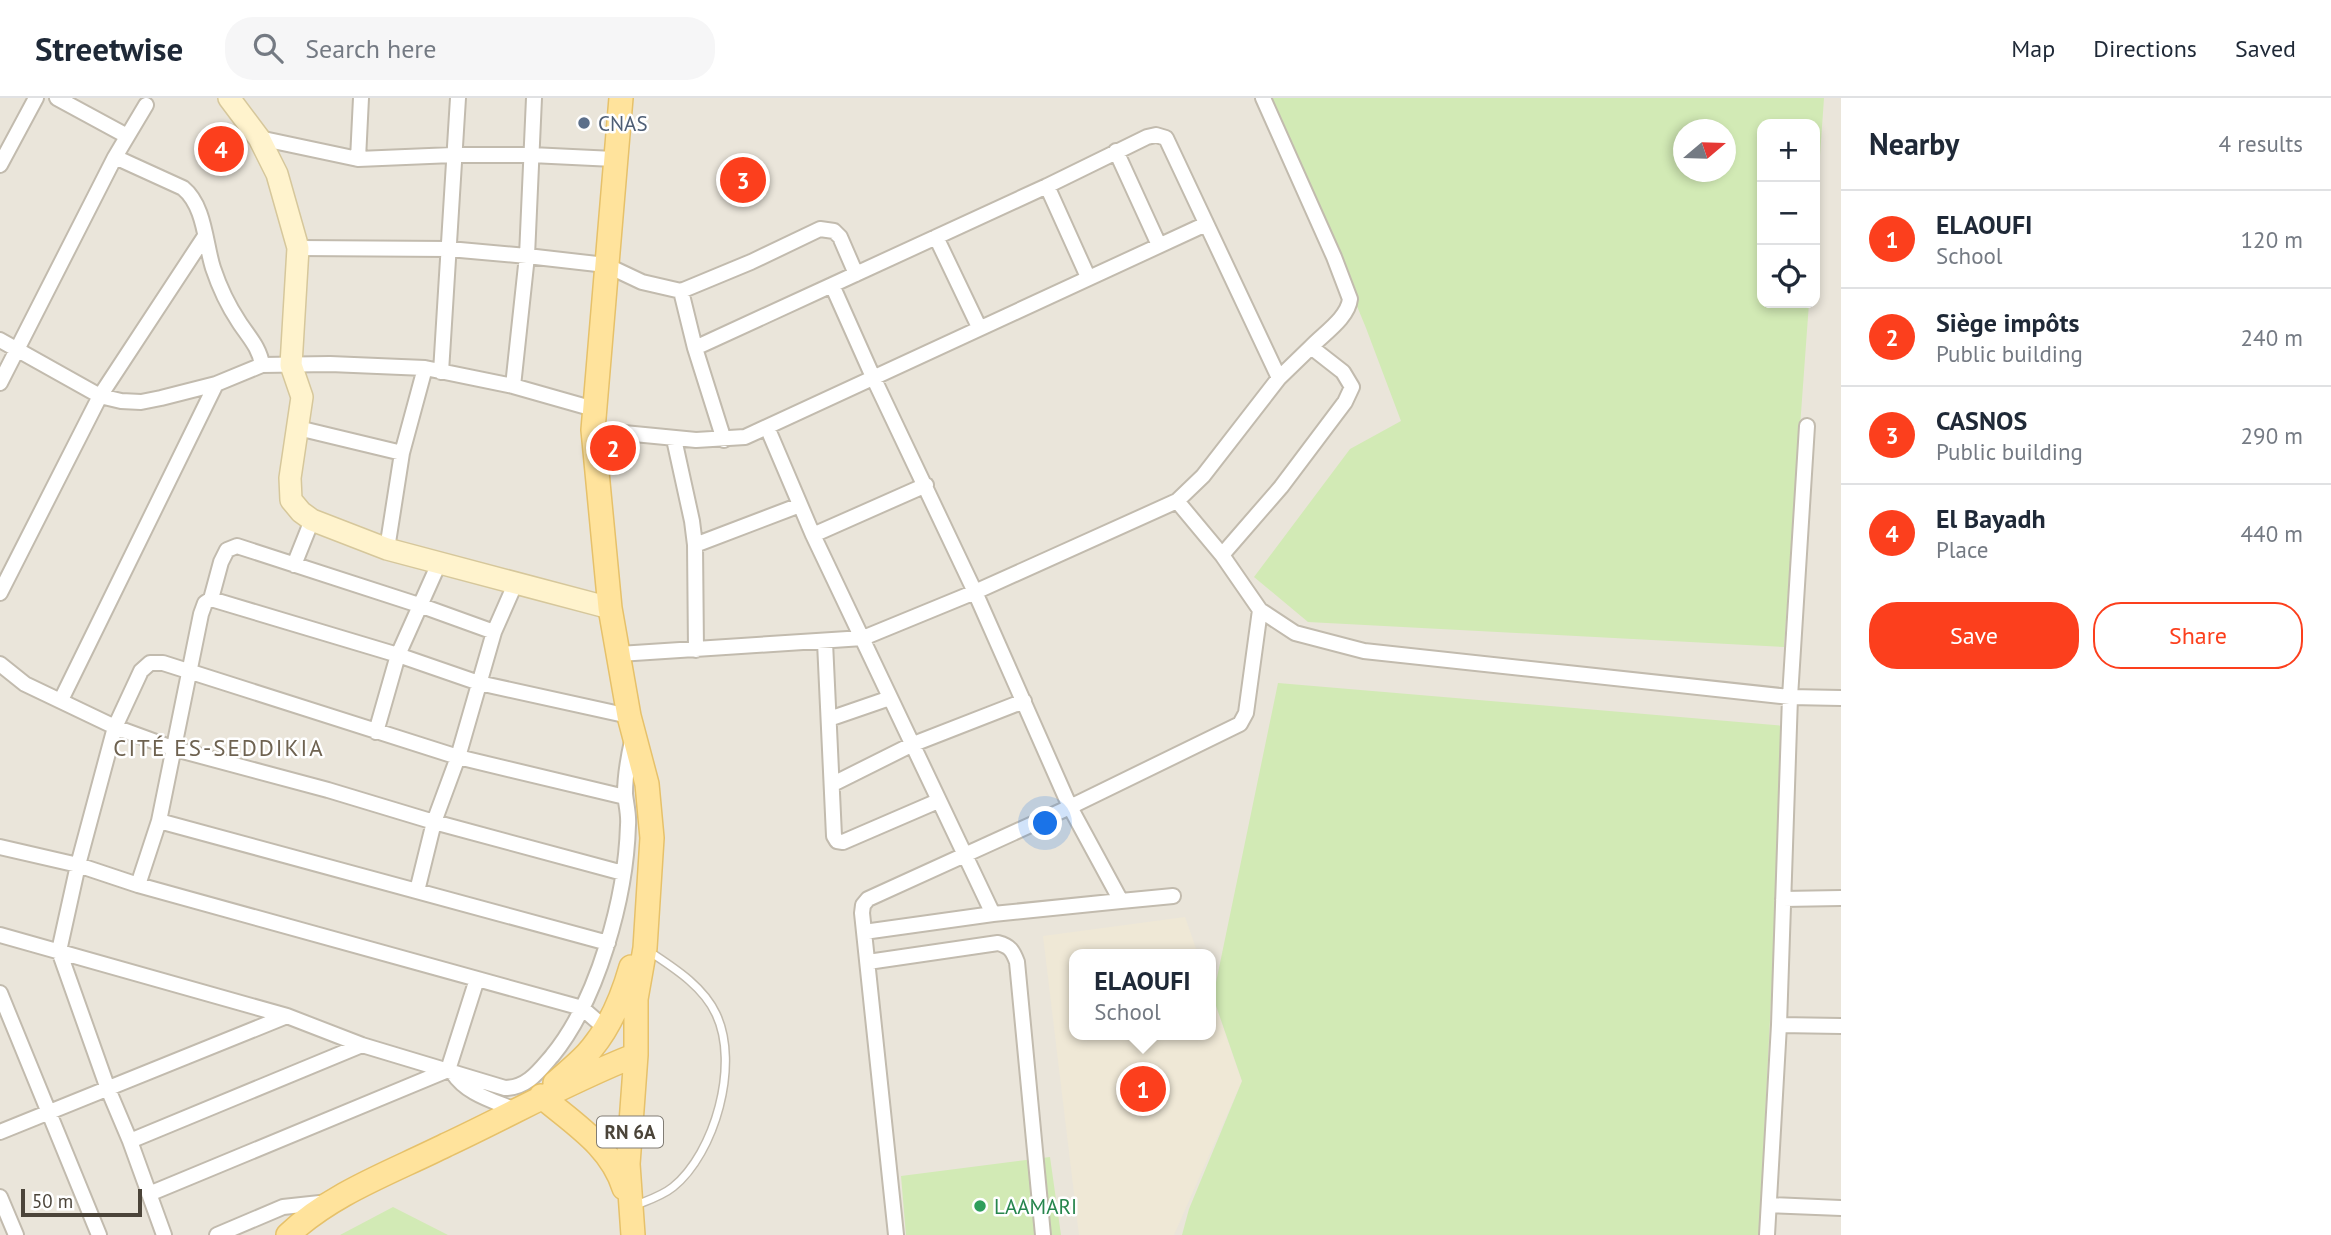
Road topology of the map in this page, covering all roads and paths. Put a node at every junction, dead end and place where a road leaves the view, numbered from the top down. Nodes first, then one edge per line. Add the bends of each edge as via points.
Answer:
1 (36, 98) edge
2 (57, 98) edge
3 (229, 98) edge
4 (361, 98) edge
5 (458, 98) edge
6 (534, 98) edge
7 (621, 98) edge
8 (1263, 98) edge
9 (146, 105) dead end
10 (127, 136) junction
11 (259, 138) junction
12 (1116, 151) junction
13 (453, 155) junction
14 (531, 155) junction
15 (115, 158) junction
16 (358, 159) junction
17 (614, 159) junction
18 (0, 165) edge
19 (1047, 187) junction
20 (1206, 224) junction
21 (205, 236) junction
22 (936, 237) junction
23 (1159, 244) junction
24 (298, 248) junction
25 (449, 249) junction
26 (527, 256) junction
27 (606, 265) junction
28 (856, 274) junction
29 (1087, 277) junction
30 (832, 285) junction
31 (681, 291) junction
32 (979, 327) junction
33 (0, 340) edge
34 (1311, 347) junction
35 (695, 348) junction
36 (18, 349) junction
37 (262, 365) junction
38 (291, 365) junction
39 (425, 368) junction
40 (441, 372) junction
41 (873, 377) junction
42 (1279, 379) junction
43 (0, 383) edge
44 (216, 384) junction
45 (513, 386) junction
46 (100, 396) junction
47 (594, 419) junction
48 (1807, 426) dead end
49 (767, 427) junction
50 (298, 428) junction
51 (674, 439) junction
52 (724, 439) junction
53 (402, 453) junction
54 (926, 485) junction
55 (1177, 501) junction
56 (800, 505) junction
57 (312, 520) junction
58 (813, 535) junction
59 (695, 545) junction
60 (387, 549) junction
61 (1222, 555) junction
62 (440, 561) junction
63 (293, 565) junction
64 (516, 583) junction
65 (975, 592) junction
66 (0, 593) edge
67 (211, 599) junction
68 (422, 606) junction
69 (610, 608) junction
70 (1260, 610) junction
71 (494, 632) junction
72 (863, 638) junction
73 (825, 642) junction
74 (696, 650) junction
75 (618, 654) junction
76 (398, 655) junction
77 (0, 664) edge
78 (189, 671) junction
79 (479, 683) junction
80 (1790, 697) junction
81 (890, 698) junction
82 (1841, 698) edge
83 (61, 700) junction
84 (1024, 701) junction
85 (829, 719) junction
86 (631, 724) junction
87 (115, 727) junction
88 (376, 732) junction
89 (911, 746) junction
90 (175, 749) junction
91 (458, 757) junction
92 (832, 785) junction
93 (625, 797) junction
94 (938, 800) junction
95 (1070, 807) junction
96 (159, 821) junction
97 (434, 822) junction
98 (0, 847) edge
99 (964, 854) junction
100 (78, 865) junction
101 (623, 873) junction
102 (138, 885) junction
103 (417, 891) junction
104 (1173, 897) dead end
105 (1841, 898) edge
106 (1783, 899) junction
107 (1121, 901) junction
108 (647, 911) junction
109 (993, 914) junction
110 (864, 932) junction
111 (0, 935) edge
112 (608, 943) junction
113 (645, 948) junction
114 (59, 951) junction
115 (868, 962) junction
116 (477, 979) junction
117 (0, 993) edge
118 (582, 1008) junction
119 (287, 1016) junction
120 (1779, 1025) junction
121 (1841, 1026) edge
122 (605, 1028) junction
123 (362, 1045) junction
124 (636, 1055) junction
125 (450, 1071) junction
126 (108, 1089) junction
127 (541, 1096) junction
128 (515, 1110) junction
129 (49, 1113) junction
130 (0, 1132) edge
131 (130, 1141) junction
132 (149, 1194) junction
133 (0, 1198) edge
134 (331, 1202) junction
135 (1769, 1205) junction
136 (630, 1208) junction
137 (1841, 1208) edge
138 (16, 1235) edge
139 (99, 1235) edge
140 (164, 1235) edge
141 (217, 1235) edge
142 (288, 1235) edge
143 (633, 1235) edge
144 (896, 1235) edge
145 (1043, 1235) edge
146 (1768, 1235) edge

1 - 18 street
2 - 10 street
3 - 11 street
4 - 16 street
5 - 13 street
6 - 14 street
7 - 17 main road
8 - 34 street via 1350,299 1345,313
9 - 10 street
10 - 15 street
11 - 16 street
11 - 24 street via 277,174
12 - 19 street
12 - 20 street via 1156,135 1167,138
12 - 23 street
13 - 14 street
13 - 16 street
13 - 25 street
14 - 17 street
14 - 26 street
15 - 21 street via 191,194
15 - 36 street
17 - 27 main road
19 - 22 street
19 - 29 street
20 - 23 street
20 - 42 street
21 - 37 street via 214,269
21 - 46 street
22 - 28 street
22 - 32 street
23 - 29 street
24 - 25 street
24 - 38 street
25 - 26 street
25 - 40 street
26 - 27 street
26 - 45 street
27 - 31 street via 642,282
27 - 47 main road
28 - 30 street
28 - 31 street via 840,237 820,229
29 - 32 street
30 - 35 street
30 - 41 street
31 - 35 street
32 - 41 street
33 - 36 street
34 - 42 street
34 - 61 street via 1343,372 1352,387 1350,394 1281,487
35 - 52 street
36 - 43 street
36 - 46 street
37 - 38 street
37 - 44 street
38 - 39 street
38 - 50 street via 302,397
39 - 40 street
39 - 53 street
40 - 45 street
41 - 49 street
41 - 54 street
42 - 55 street via 1203,476
44 - 46 street via 141,402
44 - 83 street
45 - 47 street
46 - 66 street
47 - 51 street
47 - 69 main road
48 - 80 street
49 - 52 street via 745,437
49 - 56 street
50 - 53 street
50 - 57 street via 291,500
51 - 52 street
51 - 59 street
53 - 60 street
54 - 58 street
54 - 65 street
55 - 61 street
55 - 65 street
56 - 58 street
56 - 59 street
57 - 60 street
57 - 63 street
58 - 72 street
59 - 74 street
60 - 62 street
61 - 70 street
62 - 64 street
62 - 68 street
63 - 67 street via 237,546 227,550
63 - 68 street
64 - 69 street
64 - 71 street
65 - 72 street
65 - 84 street
67 - 76 street
67 - 78 street via 201,614
68 - 71 street
68 - 76 street
69 - 75 main road
70 - 80 street via 1294,633 1364,650
70 - 95 street via 1246,713 1240,724
71 - 79 street
72 - 73 street
72 - 81 street
73 - 74 street
73 - 85 street
74 - 75 street
75 - 86 main road
76 - 79 street
76 - 88 street
77 - 83 street via 25,684
78 - 87 street via 150,663 141,671
78 - 88 street
78 - 90 street
79 - 86 street
79 - 91 street
80 - 82 street
80 - 106 street
81 - 85 street
81 - 89 street
83 - 87 street
84 - 89 street
84 - 95 street
85 - 92 street
86 - 93 street
86 - 108 main road via 647,784 652,838
87 - 90 street
87 - 100 street
88 - 91 street
89 - 92 street
89 - 94 street
90 - 96 street
90 - 97 street
91 - 93 street
91 - 97 street
92 - 94 street via 834,836 843,842
93 - 101 street via 628,827
94 - 99 street
95 - 99 street
95 - 107 street
96 - 102 street
96 - 103 street
97 - 101 street
97 - 103 street
98 - 100 street
99 - 109 street
99 - 110 street via 868,900 862,913
100 - 102 street
100 - 114 street
101 - 112 street
102 - 116 street
103 - 112 street
104 - 107 street
105 - 106 street
106 - 120 street
107 - 109 street
108 - 113 main road, RN 6A
108 - 122 main road via 627,981
109 - 110 street
110 - 115 street
111 - 114 street
112 - 118 street
113 - 124 main road, RN 6A via 636,999
113 - 136 lane via 679,971 717,1014 724,1071 711,1134 698,1159 672,1188
114 - 119 street
114 - 126 street
115 - 144 street
115 - 145 street via 998,943 1014,952
116 - 118 street
116 - 125 street
117 - 129 street
118 - 122 street
118 - 125 street via 559,1047 520,1086 505,1088
119 - 123 street
119 - 126 street
120 - 121 street
120 - 135 street
122 - 127 main road via 592,1049
123 - 125 street
123 - 131 street
124 - 127 main road
124 - 136 main road, RN 6A via 628,1164
125 - 128 street via 475,1093
125 - 132 street
126 - 129 street
126 - 131 street
127 - 128 main road
127 - 136 main road via 610,1157
128 - 134 main road
129 - 130 street
129 - 139 street
131 - 132 street
132 - 140 street
133 - 138 street
134 - 141 street via 282,1207
134 - 142 main road via 309,1214
135 - 137 street
135 - 146 street
136 - 143 main road, RN 6A

